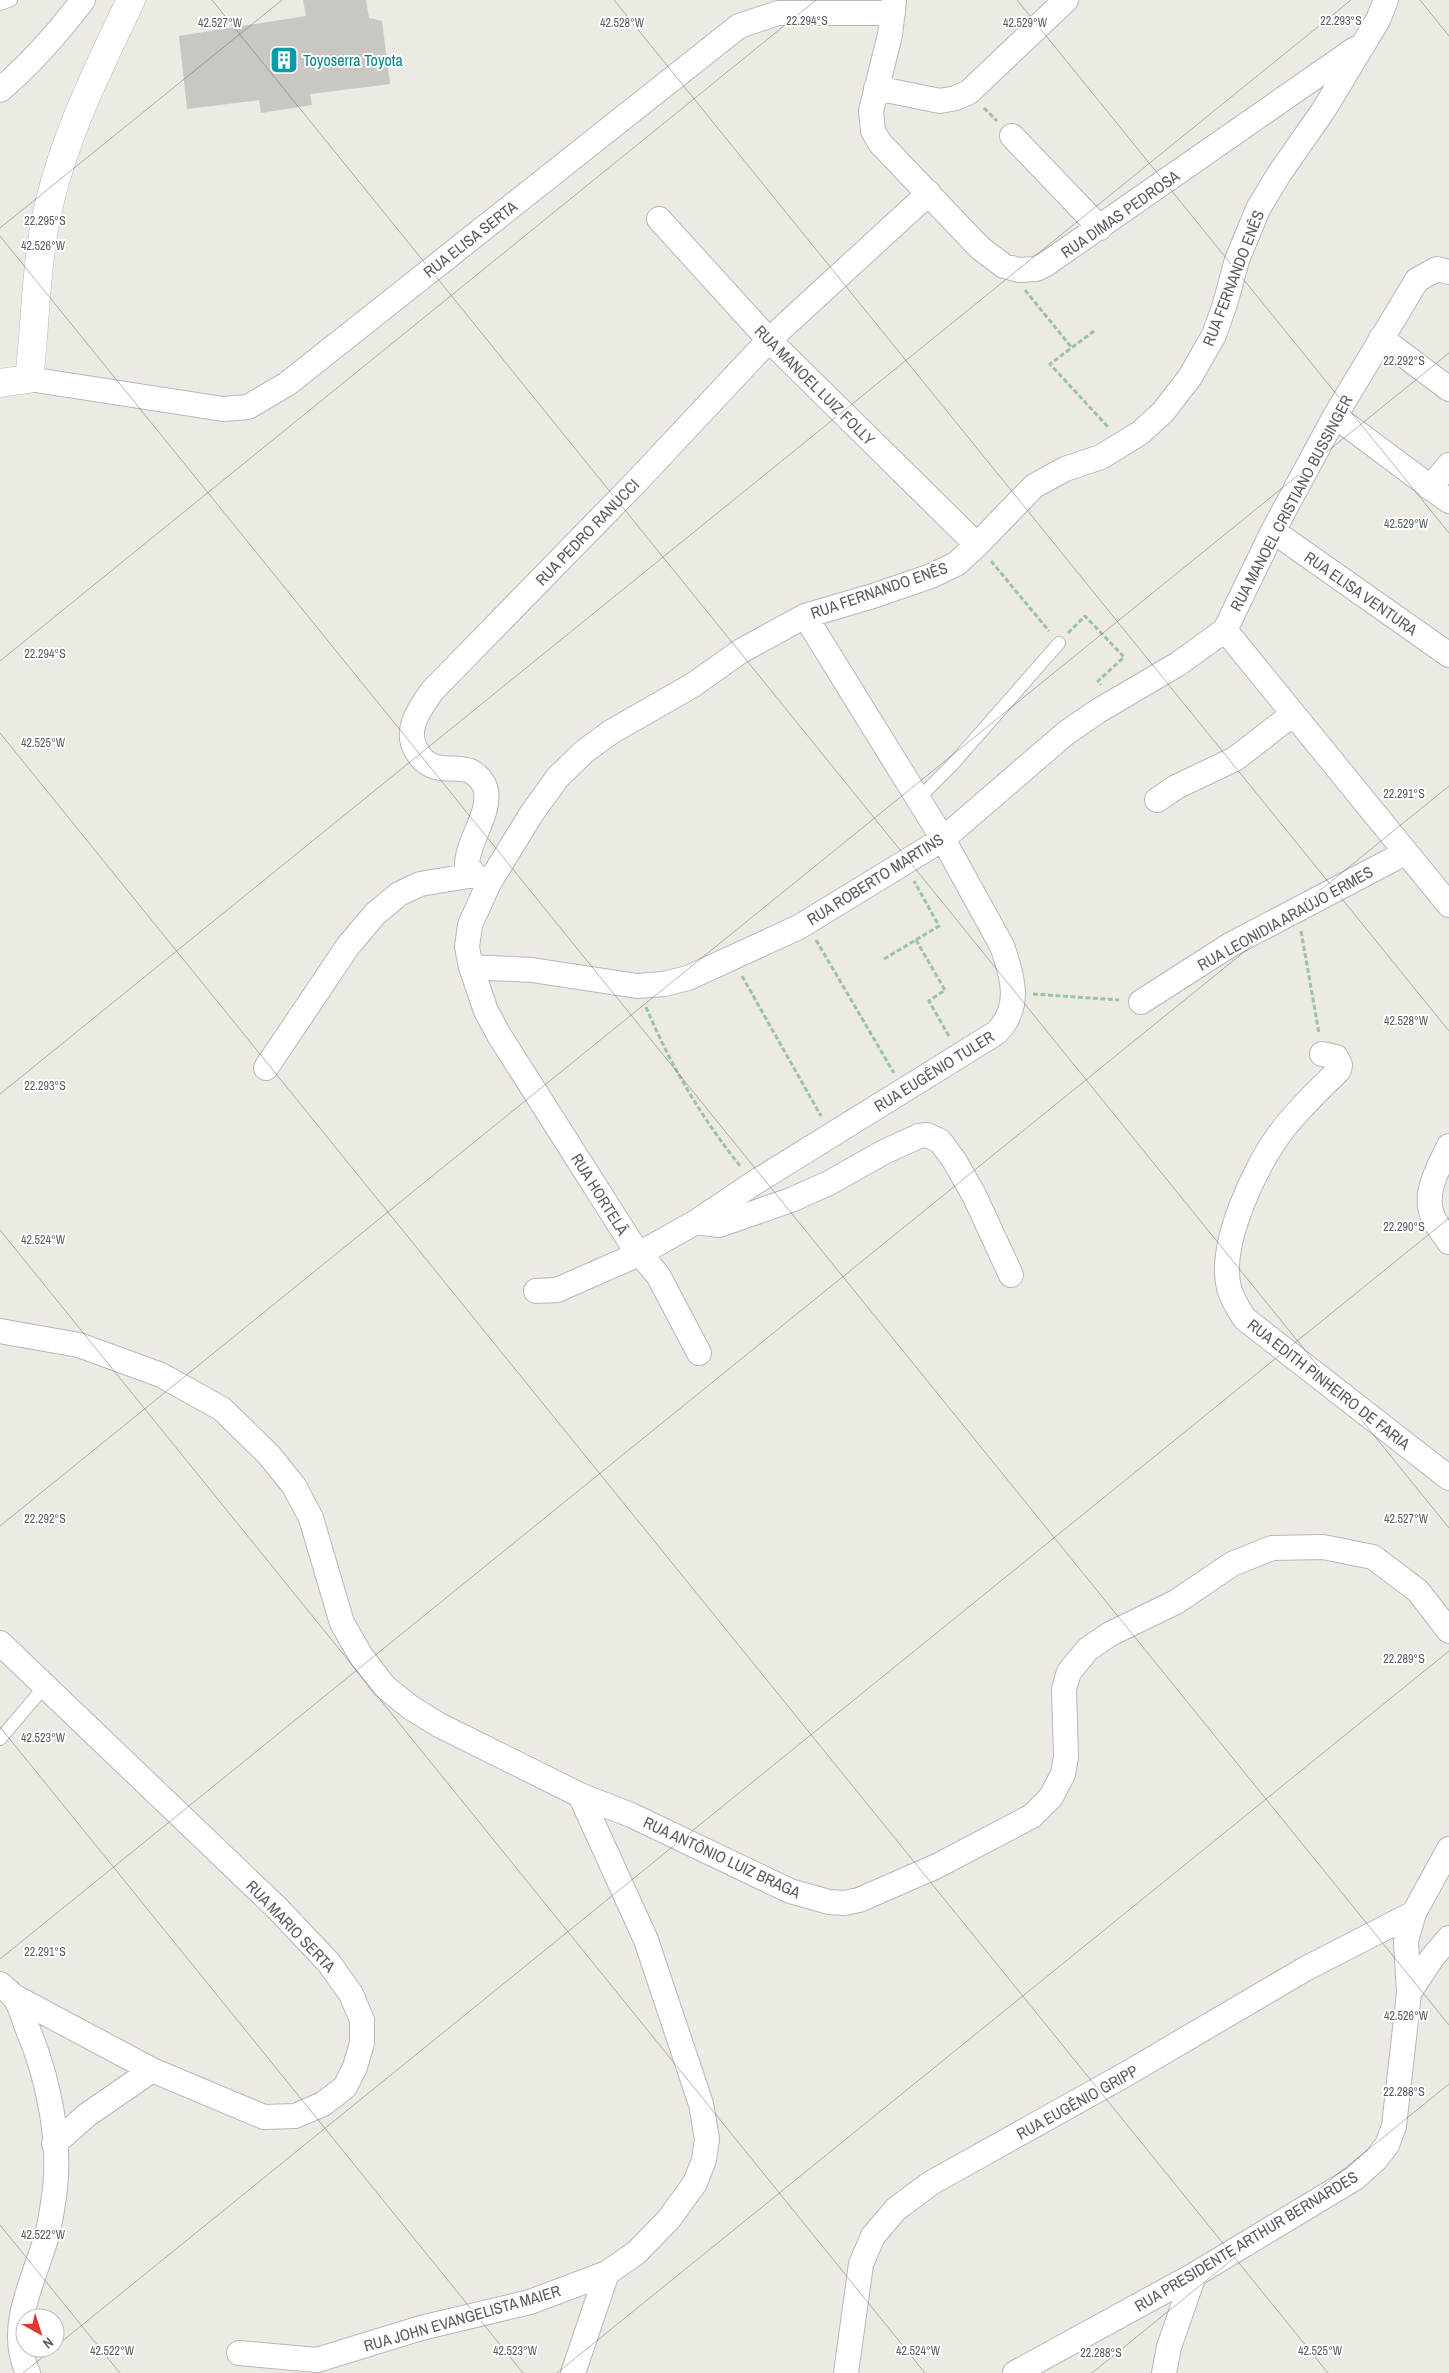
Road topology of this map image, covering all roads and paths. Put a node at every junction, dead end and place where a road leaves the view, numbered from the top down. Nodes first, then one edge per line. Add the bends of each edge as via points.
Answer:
1 (11, 0) edge
2 (83, 0) edge
3 (131, 0) edge
4 (1066, 0) edge
5 (1386, 0) edge
6 (0, 4) edge
7 (894, 7) edge
8 (1361, 45) junction
9 (876, 88) junction
10 (0, 90) edge
11 (969, 92) junction
12 (1012, 136) joint
13 (929, 193) junction
14 (659, 219) dead end
15 (1100, 228) junction
16 (1004, 266) junction
17 (1449, 272) edge
18 (1094, 332) dead end
19 (1381, 338) junction
20 (769, 340) junction
21 (1072, 348) junction
22 (29, 379) junction
23 (0, 383) edge
24 (1449, 389) edge
25 (1335, 416) junction
26 (1122, 444) junction
27 (1449, 465) edge
28 (1440, 494) edge
29 (1273, 531) junction
30 (977, 545) junction
31 (804, 616) junction
32 (1225, 630) junction
33 (1059, 643) dead end
34 (1449, 655) edge
35 (1293, 714) junction
36 (917, 800) junction
37 (1157, 800) dead end
38 (942, 839) junction
39 (1405, 853) junction
40 (904, 863) junction
41 (482, 879) junction
42 (1449, 904) edge
43 (1297, 909) junction
44 (805, 922) junction
45 (916, 940) junction
46 (731, 958) junction
47 (884, 959) dead end
48 (471, 967) junction
49 (637, 986) junction
50 (1013, 992) junction
51 (1141, 1002) joint
52 (499, 1035) joint
53 (1322, 1054) joint
54 (961, 1056) junction
55 (266, 1068) dead end
56 (904, 1090) junction
57 (832, 1135) junction
58 (1449, 1146) edge
59 (754, 1183) junction
60 (696, 1222) junction
61 (1449, 1242) edge
62 (639, 1254) junction
63 (1010, 1275) dead end
64 (536, 1292) dead end
65 (0, 1331) edge
66 (699, 1353) dead end
67 (1449, 1478) edge
68 (1449, 1631) edge
69 (0, 1643) edge
70 (45, 1686) junction
71 (0, 1739) edge
72 (580, 1795) junction
73 (1449, 1849) edge
74 (1414, 1913) junction
75 (1449, 1938) edge
76 (1409, 1993) junction
77 (5, 1998) edge
78 (152, 2070) junction
79 (54, 2144) junction
80 (607, 2273) junction
81 (1194, 2275) junction
82 (239, 2352) dead end
83 (320, 2367) edge
84 (28, 2373) edge
85 (573, 2373) edge
86 (846, 2373) edge
87 (1015, 2373) edge
88 (1164, 2373) edge

1 - 6 lane
2 - 10 street via 31,62
3 - 22 street via 90,86 55,182 42,235
4 - 11 street
5 - 8 street, RUA FERNANDO ENÊS via 1378,20
7 - 9 street, RUA DIMAS PEDROSA
7 - 22 street, RUA ELISA SERTA via 778,13 739,26 287,384 248,407 223,409
8 - 15 street, RUA DIMAS PEDROSA
8 - 26 street, RUA FERNANDO ENÊS via 1323,111 1258,209 1237,260 1214,335 1190,377 1163,412
9 - 11 street via 940,101
9 - 13 street, RUA DIMAS PEDROSA via 871,122 880,143
11 - 12 path
12 - 15 street
13 - 16 street, RUA DIMAS PEDROSA via 980,248
13 - 20 street, RUA PEDRO RANUCCI
14 - 20 street, RUA MANOEL LUIZ FOLLY
15 - 16 street, RUA DIMAS PEDROSA via 1036,269 1019,270
16 - 21 path
17 - 19 street, RUA MANOEL CRISTIANO BUSSINGER via 1437,269 1417,280
18 - 21 path
19 - 24 street
19 - 25 street, RUA MANOEL CRISTIANO BUSSINGER
20 - 30 street, RUA MANOEL LUIZ FOLLY
20 - 41 street, RUA PEDRO RANUCCI via 432,691 417,713 411,742 420,757 437,767 469,771 481,779 486,790 485,805 467,858 467,864
21 - 26 path via 1050,364
22 - 23 street
25 - 28 street
25 - 29 street, RUA MANOEL CRISTIANO BUSSINGER
26 - 30 street, RUA FERNANDO ENÊS via 1101,457 1065,469 1034,486
27 - 28 street
29 - 32 street, RUA MANOEL CRISTIANO BUSSINGER
29 - 34 street, RUA ELISA VENTURA
30 - 31 street, RUA FERNANDO ENÊS via 956,564 931,576
31 - 36 street, RUA EUGÊNIO TULER
31 - 41 street, RUA FERNANDO ENÊS via 741,651 693,685 611,732 585,751 558,777
32 - 35 street, RUA MANOEL CRISTIANO BUSSINGER
32 - 38 street, RUA ROBERTO MARTINS via 1178,664 1066,732
33 - 36 lane
35 - 37 street via 1235,759 1176,787
35 - 39 street, RUA MANOEL CRISTIANO BUSSINGER
36 - 38 street, RUA EUGÊNIO TULER
38 - 40 street, RUA ROBERTO MARTINS
38 - 50 street, RUA EUGÊNIO TULER via 1002,946
39 - 42 street, RUA MANOEL CRISTIANO BUSSINGER
39 - 43 street, RUA LEONIDIA ARAÚJO ERMES
40 - 44 street, RUA ROBERTO MARTINS
40 - 45 path via 939,926
41 - 48 street, RUA FERNANDO ENÊS via 467,947
41 - 55 street via 420,884 399,894 375,914 348,946
43 - 51 street, RUA LEONIDIA ARAÚJO ERMES via 1230,945
43 - 53 path
44 - 46 street, RUA ROBERTO MARTINS
44 - 56 path
45 - 47 path
45 - 54 path via 945,990 929,1001
46 - 49 street, RUA ROBERTO MARTINS via 688,978
46 - 57 path
48 - 49 street, RUA ROBERTO MARTINS via 532,970
48 - 52 street, RUA FERNANDO ENÊS via 486,1011
49 - 59 path via 659,1036 707,1121
50 - 51 path
50 - 54 street, RUA EUGÊNIO TULER via 1012,1008 1003,1026
52 - 62 street, RUA HORTELÃ
53 - 67 street, RUA EDITH PINHEIRO DE FARIA via 1336,1056 1340,1065 1281,1131 1266,1154 1238,1213 1230,1246 1229,1288 1245,1319
54 - 56 street, RUA EUGÊNIO TULER
56 - 57 street, RUA EUGÊNIO TULER
57 - 59 street, RUA EUGÊNIO TULER
58 - 61 street via 1434,1179 1430,1197 1431,1211
59 - 60 street, RUA EUGÊNIO TULER
60 - 62 street, RUA EUGÊNIO TULER
60 - 63 street via 719,1225 754,1214 829,1183 919,1136 928,1135 940,1141 954,1160 974,1195
62 - 64 street, RUA EUGÊNIO TULER via 557,1290
62 - 66 street, RUA HORTELÃ via 658,1275
65 - 72 street, RUA ANTÔNIO LUIZ BRAGA via 80,1345 161,1375 222,1409 269,1455 294,1486 311,1518 342,1624 384,1686 440,1725
68 - 72 street, RUA ANTÔNIO LUIZ BRAGA via 1418,1591 1373,1557 1323,1547 1272,1548 1232,1564 1176,1602 1110,1634 1088,1649 1069,1672 1064,1689 1066,1757 1063,1774 1051,1797 1032,1816 937,1866 859,1900 844,1903 790,1891 631,1815
69 - 70 street, RUA MARIO SERTA
70 - 71 lane
70 - 78 street, RUA MARIO SERTA via 330,1963 351,1994 362,2020 362,2043 345,2087 323,2104 296,2116 264,2117
72 - 80 street, RUA JOHN EVANGELISTA MAIER via 646,1940 701,2104 706,2138 704,2160 695,2183 669,2219 636,2253
73 - 74 street
74 - 76 street via 1406,1941
74 - 86 street, RUA EUGÊNIO GRIPP via 1305,1969 932,2183 896,2209 873,2236 861,2264
75 - 76 street
76 - 81 street, RUA PRESIDENTE ARTHUR BERNARDES via 1394,2126 1387,2145 1355,2178
77 - 78 street, RUA MARIO SERTA
77 - 79 street via 36,2048 46,2082
78 - 79 street via 87,2115
79 - 84 street via 54,2202 44,2246 21,2310 20,2341
80 - 83 street, RUA JOHN EVANGELISTA MAIER via 530,2302 421,2328
80 - 85 street
81 - 87 street, RUA PRESIDENTE ARTHUR BERNARDES
81 - 88 street via 1169,2347
82 - 83 street, RUA JOHN EVANGELISTA MAIER

